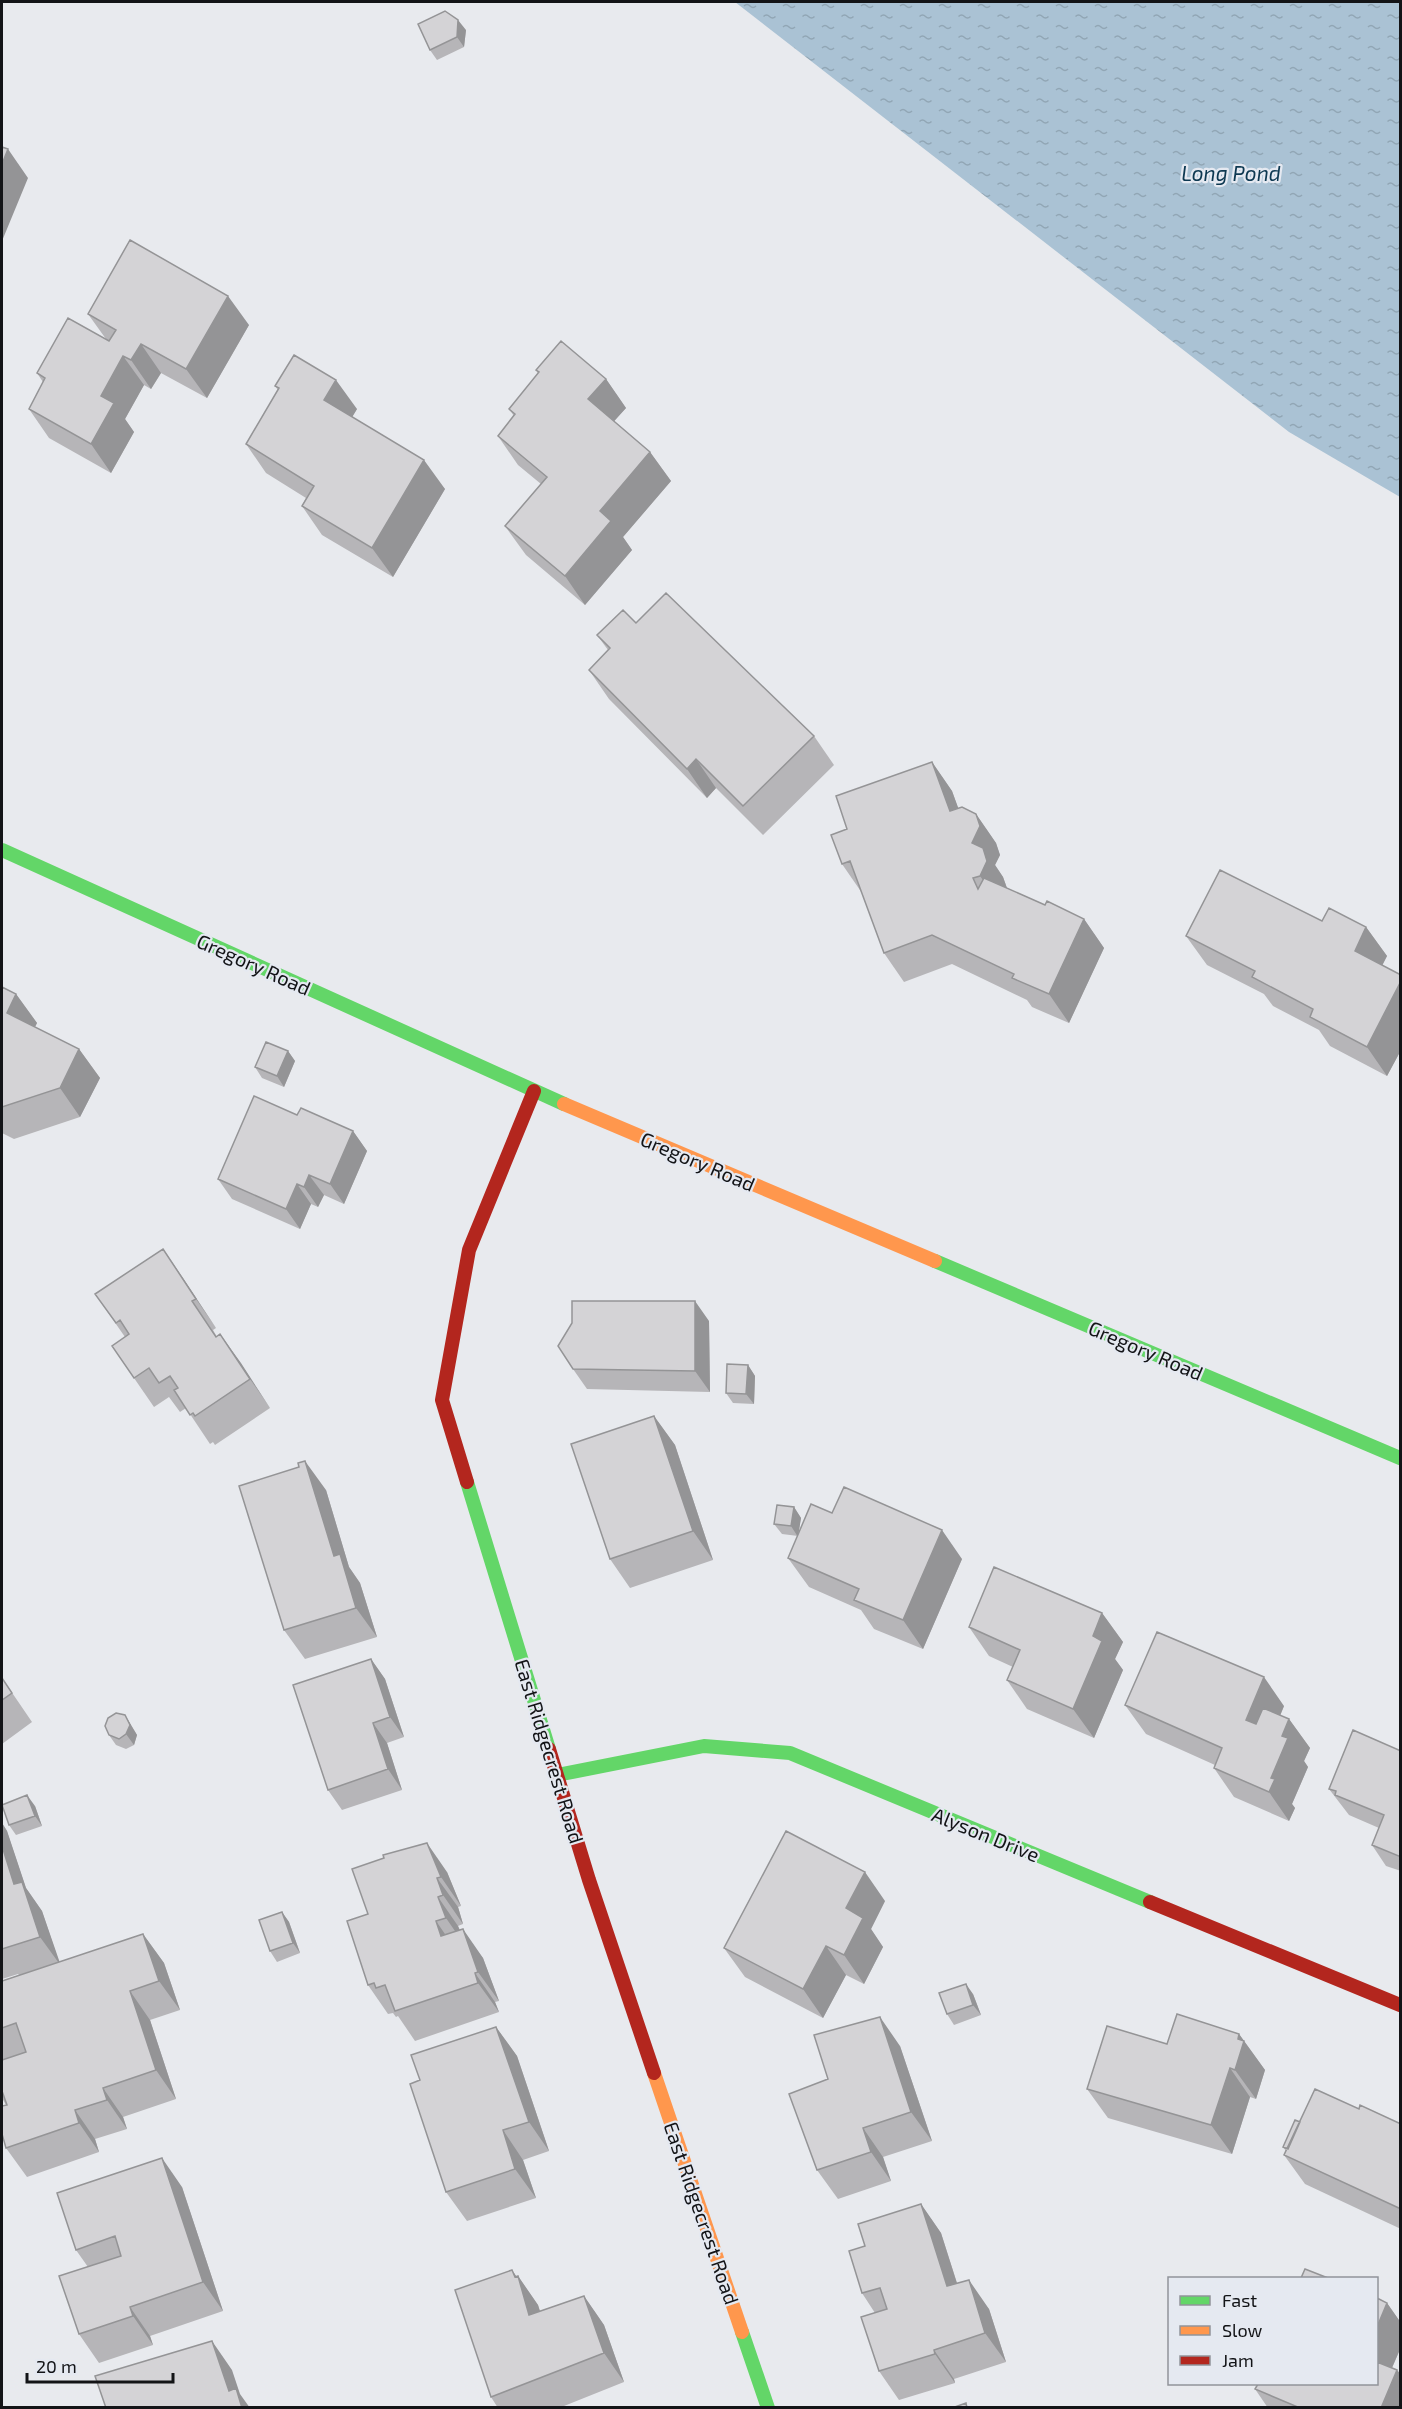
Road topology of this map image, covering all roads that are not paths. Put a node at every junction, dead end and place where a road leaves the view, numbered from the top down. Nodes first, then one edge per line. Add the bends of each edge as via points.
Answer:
1 (2, 850) edge
2 (534, 1091) junction
3 (1401, 1458) edge
4 (557, 1775) junction
5 (1401, 2005) edge
6 (768, 2408) edge

1 - 2 street, Gregory Road
2 - 3 street, Gregory Road
2 - 4 street, East Ridgecrest Road via 469,1250 442,1400
4 - 5 street, Alyson Drive via 704,1746 790,1753
4 - 6 street, East Ridgecrest Road

